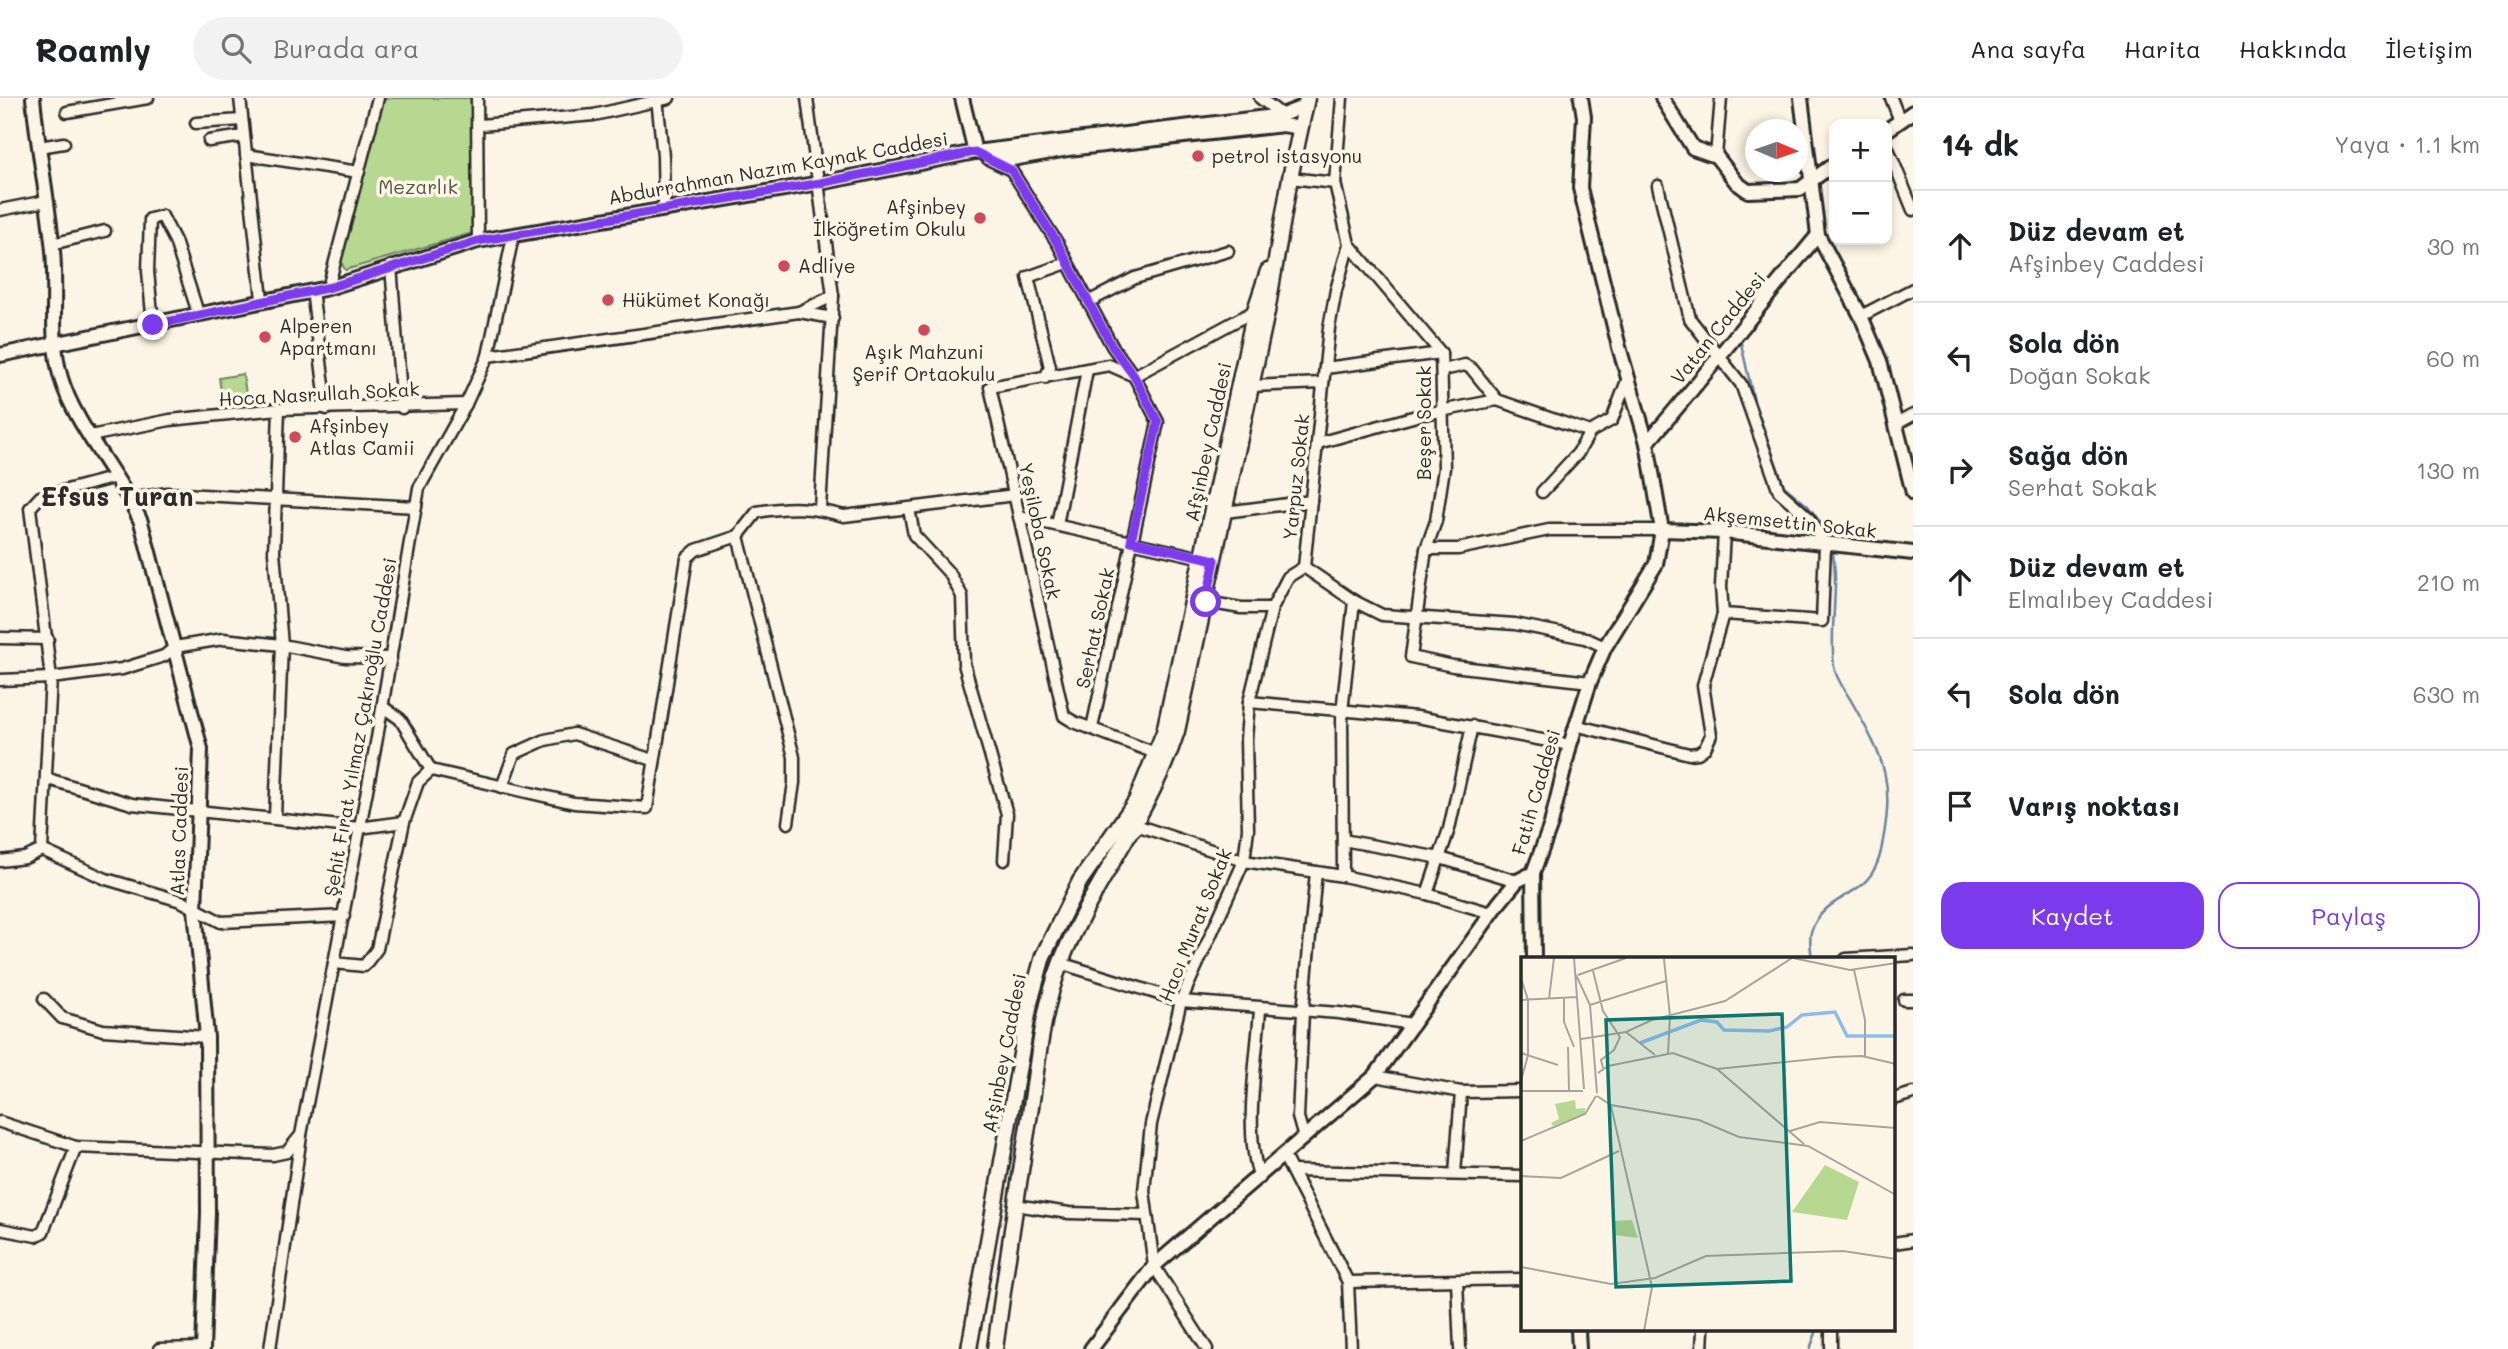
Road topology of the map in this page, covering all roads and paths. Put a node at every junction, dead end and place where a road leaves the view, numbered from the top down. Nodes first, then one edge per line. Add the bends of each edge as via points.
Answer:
1 (33, 98) edge
2 (148, 98) edge
3 (240, 98) edge
4 (378, 98) edge
5 (477, 98) edge
6 (669, 98) edge
7 (807, 98) edge
8 (962, 98) edge
9 (1260, 98) edge
10 (1342, 98) edge
11 (1581, 98) edge
12 (1721, 98) edge
13 (1801, 98) edge
14 (1891, 98) edge
15 (657, 99) edge
16 (1668, 100) edge
17 (1305, 102) edge
18 (67, 112) dead end
19 (1913, 113) edge
20 (1282, 115) junction
21 (242, 120) junction
22 (1900, 121) junction
23 (197, 123) dead end
24 (480, 125) junction
25 (1892, 127) edge
26 (1300, 128) junction
27 (244, 136) junction
28 (209, 141) dead end
29 (64, 143) dead end
30 (38, 147) junction
31 (975, 152) junction
32 (246, 155) junction
33 (1716, 156) junction
34 (1892, 158) edge
35 (1829, 168) edge
36 (359, 172) junction
37 (1290, 178) junction
38 (1814, 181) junction
39 (820, 183) junction
40 (1335, 183) junction
41 (1658, 186) dead end
42 (46, 201) junction
43 (664, 208) junction
44 (1913, 210) edge
45 (0, 211) edge
46 (105, 231) dead end
47 (1818, 235) junction
48 (513, 236) junction
49 (478, 241) junction
50 (52, 244) junction
51 (1349, 244) junction
52 (1228, 251) dead end
53 (1068, 263) junction
54 (391, 266) junction
55 (328, 288) junction
56 (1913, 289) edge
57 (312, 290) junction
58 (833, 296) junction
59 (262, 299) junction
60 (1088, 302) junction
61 (1261, 311) junction
62 (799, 312) junction
63 (198, 313) junction
64 (1861, 316) junction
65 (833, 318) junction
66 (153, 325) junction
67 (55, 344) junction
68 (1112, 346) junction
69 (1441, 353) junction
70 (0, 355) edge
71 (488, 356) junction
72 (1719, 356) junction
73 (1109, 365) junction
74 (1325, 368) junction
75 (1087, 370) junction
76 (1443, 370) junction
77 (1134, 376) junction
78 (1628, 378) junction
79 (1045, 379) junction
80 (1323, 383) junction
81 (1252, 386) junction
82 (1497, 400) junction
83 (466, 404) junction
84 (402, 408) junction
85 (279, 409) junction
86 (327, 409) junction
87 (1443, 412) junction
88 (1913, 415) edge
89 (1898, 424) junction
90 (1590, 432) junction
91 (90, 436) junction
92 (1318, 443) junction
93 (1647, 443) junction
94 (116, 477) junction
95 (1542, 492) dead end
96 (1913, 493) edge
97 (1015, 495) junction
98 (131, 499) junction
99 (278, 500) junction
100 (1311, 501) junction
101 (416, 507) junction
102 (820, 508) junction
103 (909, 509) junction
104 (1225, 512) junction
105 (1019, 517) junction
106 (1057, 525) junction
107 (1662, 530) junction
108 (1724, 532) junction
109 (738, 536) junction
110 (1131, 541) junction
111 (1825, 545) junction
112 (1426, 549) junction
113 (1913, 553) edge
114 (1209, 559) junction
115 (1304, 567) junction
116 (1354, 601) junction
117 (1206, 602) junction
118 (1272, 608) junction
119 (1723, 614) junction
120 (1415, 616) junction
121 (0, 638) edge
122 (48, 639) junction
123 (282, 645) junction
124 (175, 647) junction
125 (1605, 647) junction
126 (391, 658) junction
127 (51, 678) junction
128 (0, 680) edge
129 (1590, 682) junction
130 (1249, 702) junction
131 (383, 707) junction
132 (1342, 712) junction
133 (1575, 725) junction
134 (1472, 726) junction
135 (1092, 728) junction
136 (1570, 745) junction
137 (1163, 756) junction
138 (653, 760) junction
139 (431, 770) junction
140 (48, 779) junction
141 (502, 787) junction
142 (201, 810) junction
143 (275, 817) junction
144 (404, 822) junction
145 (788, 823) dead end
146 (359, 828) junction
147 (1132, 832) junction
148 (1343, 840) junction
149 (42, 850) junction
150 (1440, 858) junction
151 (1004, 860) dead end
152 (0, 861) edge
153 (1244, 861) junction
154 (1316, 872) junction
155 (1533, 873) junction
156 (1343, 876) junction
157 (1517, 881) junction
158 (1427, 894) junction
159 (195, 910) junction
160 (1491, 913) junction
161 (344, 916) junction
162 (1913, 955) edge
163 (1534, 957) edge
164 (1880, 957) edge
165 (334, 963) junction
166 (1060, 963) junction
167 (44, 999) dead end
168 (1181, 1001) junction
169 (1260, 1009) junction
170 (1303, 1012) junction
171 (1412, 1024) junction
172 (207, 1037) junction
173 (1375, 1076) junction
174 (1521, 1091) edge
175 (1461, 1092) junction
176 (1913, 1093) edge
177 (1896, 1098) edge
178 (0, 1122) edge
179 (301, 1135) junction
180 (1304, 1138) junction
181 (76, 1147) junction
182 (205, 1151) junction
183 (1284, 1156) junction
184 (1292, 1171) junction
185 (1455, 1174) junction
186 (1521, 1176) edge
187 (1260, 1178) junction
188 (1015, 1205) junction
189 (1146, 1215) junction
190 (0, 1229) edge
191 (1154, 1266) junction
192 (1521, 1279) edge
193 (1457, 1281) junction
194 (1348, 1282) junction
195 (203, 1348) edge
196 (159, 1349) edge
197 (271, 1349) edge
198 (969, 1349) edge
199 (995, 1349) edge
200 (1091, 1349) edge
201 (1207, 1349) edge
202 (1351, 1349) edge
203 (1460, 1349) edge

1 - 30 street, Atlas Caddesi
2 - 18 street
3 - 21 street
4 - 36 street
5 - 24 street
6 - 15 street
7 - 39 street
8 - 31 street
9 - 20 street
10 - 40 street, Beşer Sokak
11 - 78 street, Fatih Caddesi via 1580,188
12 - 33 street
13 - 38 street
14 - 22 street
15 - 24 street via 594,115
15 - 43 street
16 - 33 street via 1693,148
17 - 20 street, Abdurrahman Nazım Kaynak Caddesi
17 - 26 main road, Afşinbey Caddesi
19 - 22 street
20 - 31 street, Abdurrahman Nazım Kaynak Caddesi
21 - 23 street
21 - 27 street
22 - 25 street
24 - 49 street
26 - 31 street via 1283,125 1007,160
26 - 37 main road, Afşinbey Caddesi
27 - 28 street
27 - 32 street
29 - 30 street
30 - 42 street, Atlas Caddesi
31 - 39 street, Abdurrahman Nazım Kaynak Caddesi
31 - 53 street, Serhat Sokak via 1011,170
32 - 36 street
32 - 59 street
33 - 38 street via 1748,191 1800,190
34 - 44 street
35 - 38 street
36 - 55 street
37 - 40 street
37 - 61 main road, Afşinbey Caddesi
38 - 47 street
39 - 43 street, Abdurrahman Nazım Kaynak Caddesi
39 - 58 street
40 - 51 street, Beşer Sokak
41 - 72 street via 1690,319
42 - 45 street
42 - 50 street, Atlas Caddesi
43 - 48 street, Abdurrahman Nazım Kaynak Caddesi
46 - 50 street
47 - 64 street
47 - 72 street, Vatan Caddesi
48 - 49 street, Abdurrahman Nazım Kaynak Caddesi
48 - 71 street, Şehit Fırat Yılmaz Çakıroğlu Caddesi
49 - 54 street, Abdurrahman Nazım Kaynak Caddesi
50 - 67 street, Atlas Caddesi
51 - 69 street, Beşer Sokak
51 - 74 street, Yarpuz Sokak via 1336,290
52 - 60 street via 1135,278
53 - 60 street, Serhat Sokak
53 - 79 street via 1028,277 1050,367
54 - 55 street, Abdurrahman Nazım Kaynak Caddesi
54 - 84 street
55 - 57 street, Abdurrahman Nazım Kaynak Caddesi
56 - 64 street
57 - 59 street, Abdurrahman Nazım Kaynak Caddesi
57 - 86 street
58 - 62 street
58 - 65 street
59 - 63 street, Abdurrahman Nazım Kaynak Caddesi
60 - 68 street, Serhat Sokak
61 - 77 street
61 - 81 main road, Afşinbey Caddesi
61 - 114 main road, Afşinbey Caddesi
62 - 65 street
62 - 71 street
63 - 66 street, Abdurrahman Nazım Kaynak Caddesi
63 - 66 street via 174,241 162,216 155,217 150,219 148,271
64 - 89 street
65 - 102 street
66 - 67 street, Abdurrahman Nazım Kaynak Caddesi
67 - 70 street, Abdurrahman Nazım Kaynak Caddesi
67 - 91 street, Atlas Caddesi via 61,380
68 - 73 street
68 - 77 street, Serhat Sokak
69 - 74 street
69 - 76 street, Beşer Sokak
71 - 83 street, Şehit Fırat Yılmaz Çakıroğlu Caddesi
72 - 93 street, Vatan Caddesi
72 - 111 street via 1741,384 1779,491 1808,517
73 - 75 street, Yeşiloba Sokak
73 - 77 street
74 - 80 street, Yarpuz Sokak
75 - 79 street, Yeşiloba Sokak
75 - 106 street
76 - 82 street via 1465,365
76 - 87 street, Beşer Sokak
77 - 110 street, Serhat Sokak via 1158,422
78 - 90 street via 1612,420
78 - 93 street, Fatih Caddesi
79 - 97 street, Yeşiloba Sokak via 990,387
80 - 81 street
80 - 92 street, Yarpuz Sokak
81 - 104 main road, Afşinbey Caddesi
82 - 87 street
82 - 90 street
83 - 84 street, Hoca Nasrullah Sokak
83 - 101 street, Şehit Fırat Yılmaz Çakıroğlu Caddesi via 419,488
84 - 86 street, Hoca Nasrullah Sokak
85 - 86 street, Hoca Nasrullah Sokak
85 - 91 street, Hoca Nasrullah Sokak via 170,420
85 - 99 street
87 - 92 street
87 - 112 street, Beşer Sokak via 1444,468 1436,521
88 - 89 street
89 - 96 street
90 - 95 street via 1578,453
91 - 94 street, Atlas Caddesi
92 - 100 street, Yarpuz Sokak
93 - 107 street, Fatih Caddesi
94 - 98 street, Atlas Caddesi
94 - 122 street via 40,496 30,508
97 - 103 street
97 - 105 street, Yeşiloba Sokak
98 - 99 street via 167,494
98 - 124 street, Atlas Caddesi
99 - 101 street
99 - 123 street via 274,552
100 - 104 street
100 - 115 street, Yarpuz Sokak
101 - 126 street, Şehit Fırat Yılmaz Çakıroğlu Caddesi
102 - 103 street via 844,516
102 - 109 street via 757,512
103 - 151 street via 914,536 950,574 962,596 964,664 1007,814
104 - 114 main road, Afşinbey Caddesi
105 - 106 street
105 - 135 street, Yeşiloba Sokak via 1064,716
106 - 110 street
107 - 108 street, Akşemsettin Sokak
107 - 112 street via 1549,530 1458,549
107 - 125 street, Fatih Caddesi via 1656,564
108 - 111 street, Akşemsettin Sokak
108 - 119 street
109 - 138 street via 696,550 687,558
109 - 145 street via 794,757
110 - 114 street
110 - 135 street, Serhat Sokak
111 - 113 street, Akşemsettin Sokak
111 - 119 street via 1822,621
112 - 120 street, Beşer Sokak
114 - 117 main road, Afşinbey Caddesi
114 - 137 main road, Afşinbey Caddesi
115 - 116 street, Yarpuz Sokak
115 - 118 street, Hacı Murat Sokak via 1288,577
116 - 120 street, Yarpuz Sokak via 1382,615
116 - 132 street
117 - 118 street
117 - 137 main road, Afşinbey Caddesi
118 - 130 street, Hacı Murat Sokak
119 - 133 street via 1703,685 1711,735 1705,748 1689,754
120 - 125 street, Yarpuz Sokak via 1515,624 1585,638
120 - 129 street, Beşer Sokak via 1411,657
121 - 122 street
122 - 127 street
123 - 124 street via 223,639
123 - 126 street via 345,657
123 - 143 street
124 - 127 street via 164,656 122,669
124 - 142 street, Atlas Caddesi via 201,749
125 - 129 street, Fatih Caddesi
126 - 131 street, Şehit Fırat Yılmaz Çakıroğlu Caddesi
127 - 128 street
127 - 140 street
129 - 133 street, Fatih Caddesi
130 - 132 street
130 - 153 street, Hacı Murat Sokak
131 - 139 street via 400,719
131 - 146 street, Şehit Fırat Yılmaz Çakıroğlu Caddesi
132 - 134 street
132 - 148 street
133 - 136 street, Fatih Caddesi
134 - 136 street
134 - 150 street
135 - 137 street, Yeşiloba Sokak
136 - 155 street, Fatih Caddesi
137 - 147 main road, Afşinbey Caddesi
137 - 198 main road, Afşinbey Caddesi via 1080,880 1043,956 1030,1003
138 - 141 street via 574,734 514,754
138 - 141 street via 647,808 574,803
139 - 141 street
139 - 144 street via 418,782
140 - 142 street via 132,804
140 - 149 street
142 - 143 street
142 - 159 street, Atlas Caddesi
143 - 146 street
144 - 146 street
144 - 165 street via 377,949 364,966
146 - 161 street, Şehit Fırat Yılmaz Çakıroğlu Caddesi
147 - 153 street via 1139,826
147 - 166 main road, Afşinbey Caddesi via 1097,885
148 - 150 street
148 - 156 street
149 - 152 street
149 - 159 street via 96,875 181,901
150 - 157 street
150 - 158 street
153 - 154 street
153 - 168 street, Hacı Murat Sokak
154 - 156 street
154 - 170 street
155 - 157 street, Fatih Caddesi
155 - 163 street
156 - 158 street
157 - 160 street, Fatih Caddesi
158 - 160 street
159 - 161 street via 221,922 240,923
159 - 172 street, Atlas Caddesi
160 - 171 street, Fatih Caddesi
161 - 165 street, Şehit Fırat Yılmaz Çakıroğlu Caddesi
162 - 164 street
165 - 179 street, Şehit Fırat Yılmaz Çakıroğlu Caddesi
166 - 168 street
166 - 188 main road, Afşinbey Caddesi via 1045,1018
167 - 172 street via 62,1018 103,1030
168 - 169 street
168 - 189 street, Hacı Murat Sokak via 1152,1124 1144,1191
169 - 170 street
169 - 187 street via 1253,1125
170 - 171 street
170 - 180 street via 1298,1117
171 - 173 street, Fatih Caddesi
172 - 182 street, Atlas Caddesi
173 - 175 street
173 - 180 street, Fatih Caddesi
174 - 175 street
175 - 185 street
176 - 177 street
178 - 181 street
179 - 182 street via 288,1152 273,1155
179 - 197 street, Şehit Fırat Yılmaz Çakıroğlu Caddesi
180 - 183 street, Fatih Caddesi
181 - 182 street
181 - 190 street via 43,1233 36,1236
182 - 195 street, Atlas Caddesi via 208,1213
183 - 184 street
183 - 187 street, Fatih Caddesi
184 - 185 street
184 - 194 street
185 - 186 street
187 - 191 street, Fatih Caddesi
188 - 189 street via 1069,1213
188 - 199 main road, Afşinbey Caddesi
189 - 191 street, Hacı Murat Sokak
191 - 200 street, Fatih Caddesi
191 - 201 street
192 - 193 street
193 - 194 street
193 - 203 street
194 - 202 street
195 - 196 street

